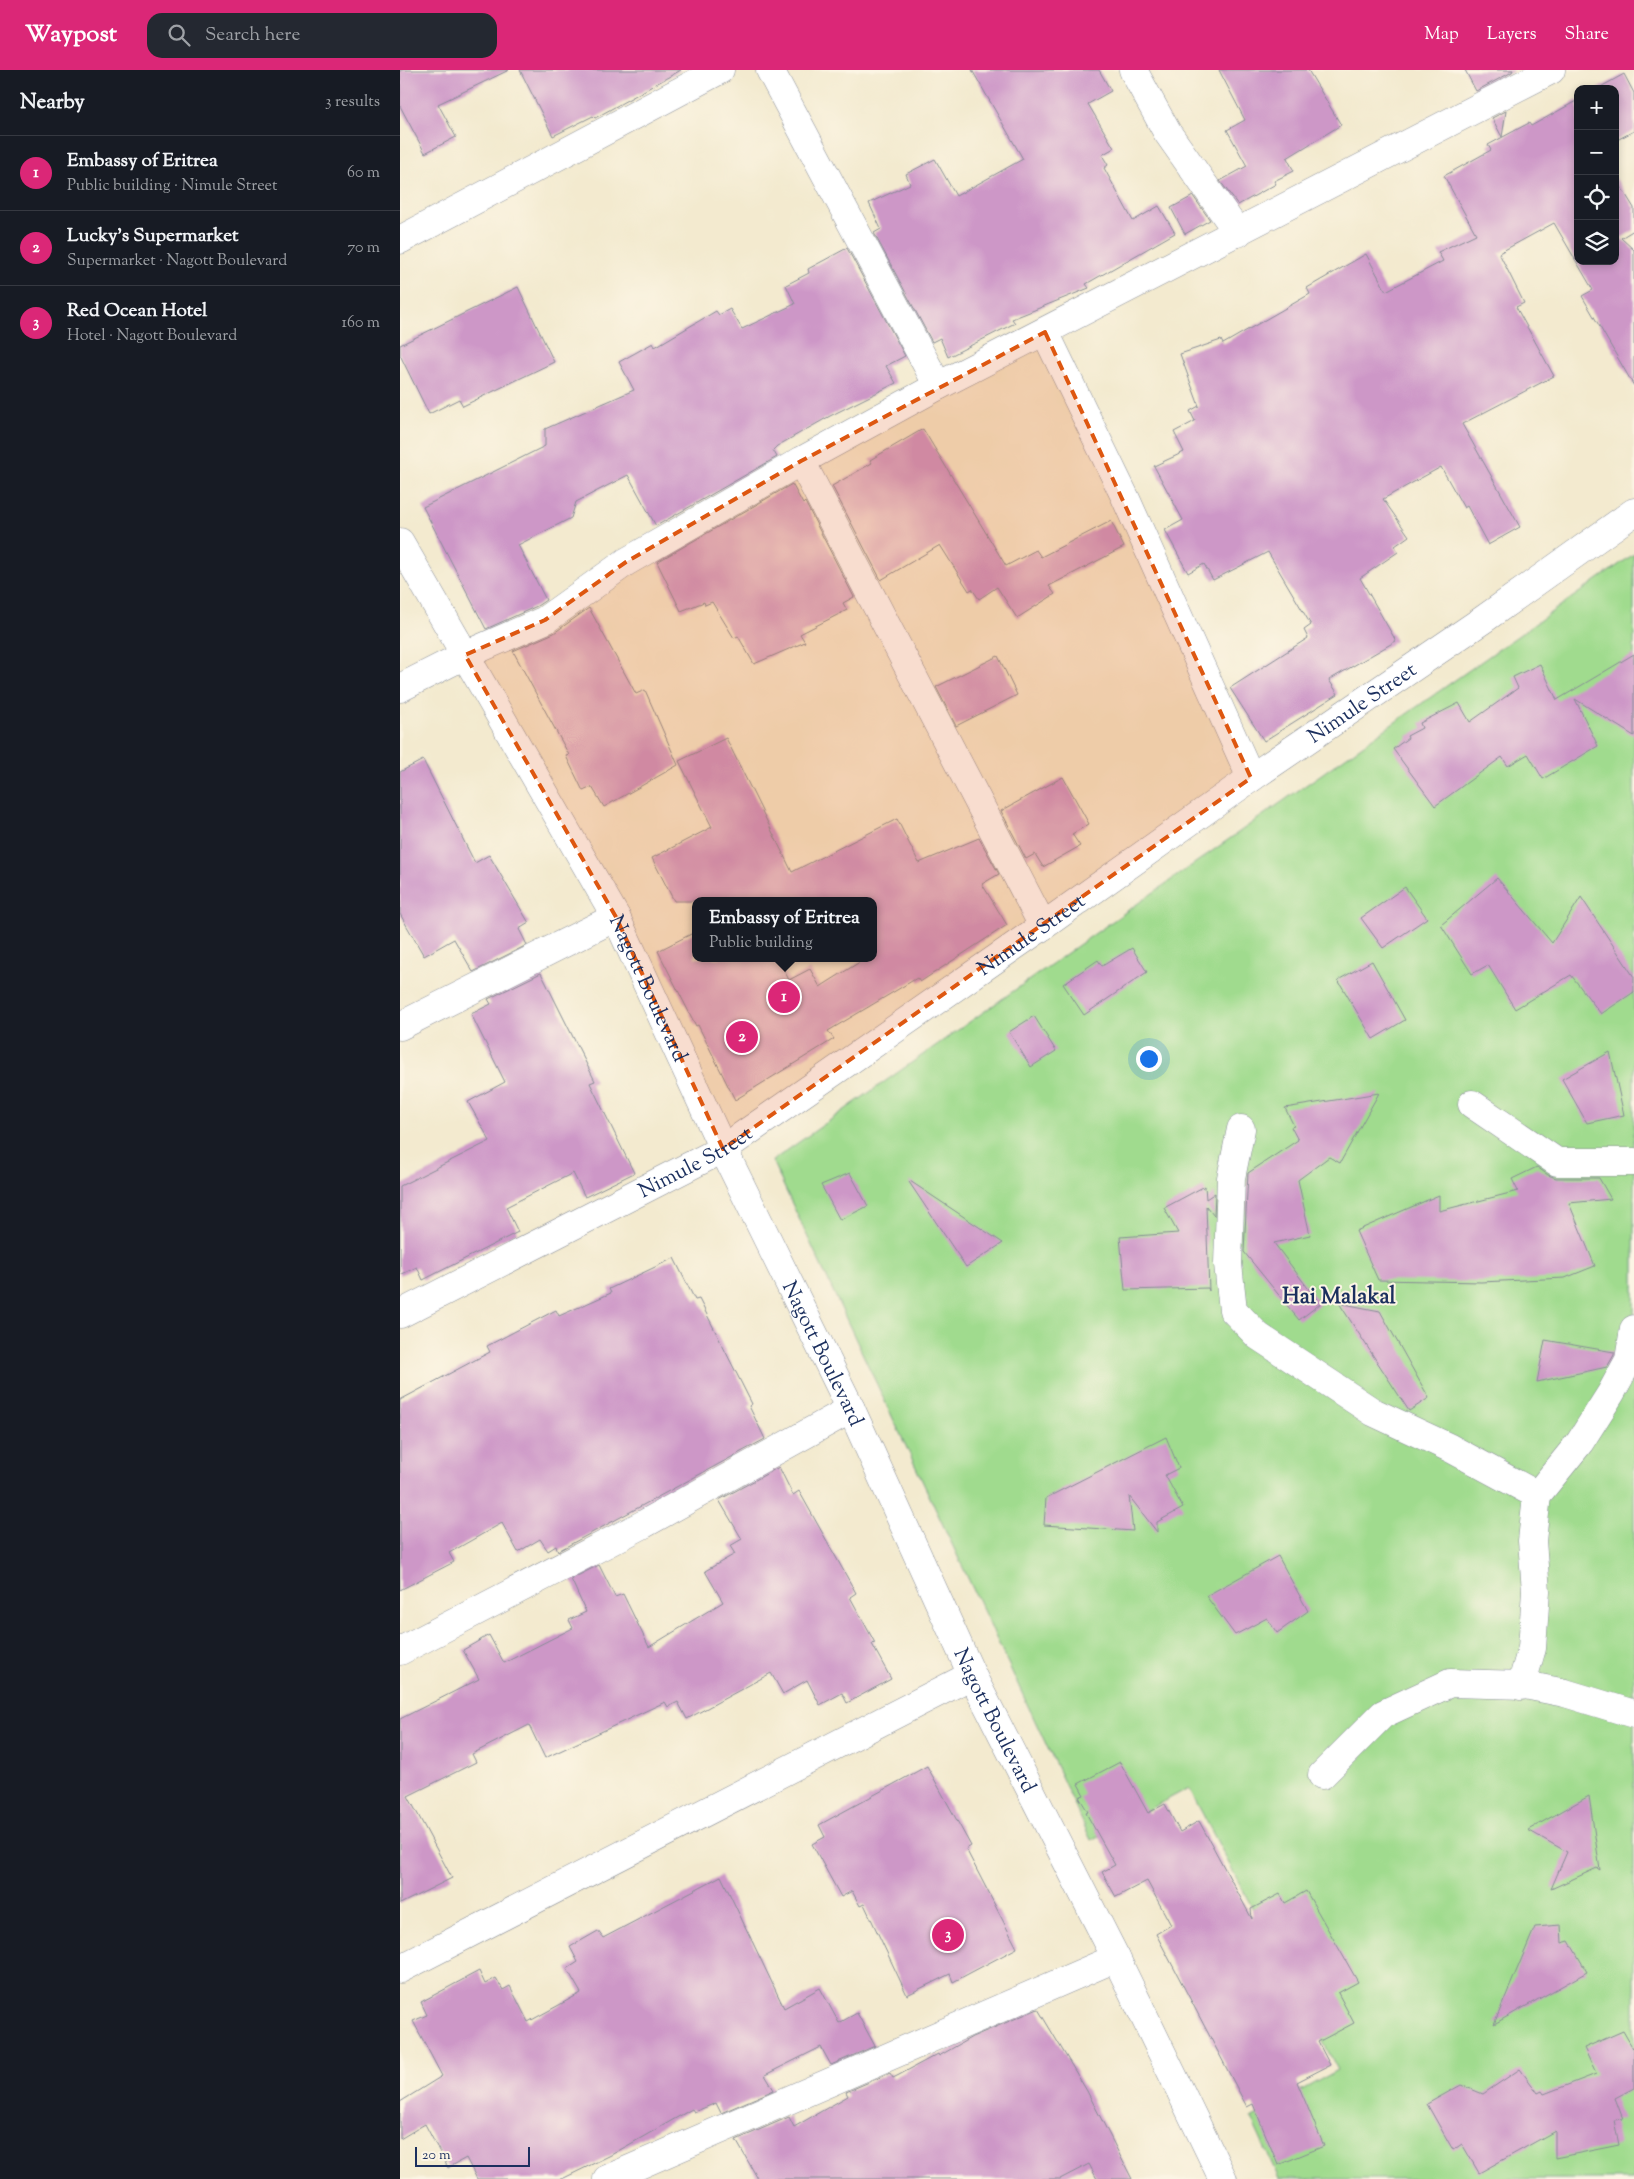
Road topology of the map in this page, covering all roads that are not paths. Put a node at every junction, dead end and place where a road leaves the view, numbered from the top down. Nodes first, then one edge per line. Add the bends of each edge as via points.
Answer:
1 (720, 70) edge
2 (770, 70) edge
3 (1133, 70) edge
4 (1551, 70) edge
5 (1238, 233) junction
6 (400, 240) edge
7 (1045, 332) junction
8 (938, 386) junction
9 (801, 461) junction
10 (1634, 512) edge
11 (400, 542) edge
12 (465, 654) junction
13 (400, 688) edge
14 (1251, 778) junction
15 (616, 917) junction
16 (1043, 926) junction
17 (400, 1026) edge
18 (1472, 1104) dead end
19 (1242, 1129) dead end
20 (723, 1149) junction
21 (1634, 1162) edge
22 (400, 1314) edge
23 (1634, 1329) edge
24 (851, 1409) junction
25 (1536, 1495) junction
26 (400, 1651) edge
27 (972, 1675) junction
28 (1521, 1686) junction
29 (1634, 1714) edge
30 (1322, 1776) dead end
31 (1116, 1958) junction
32 (400, 1969) edge
33 (607, 2179) edge
34 (1223, 2179) edge

1 - 6 street
2 - 8 street
3 - 5 street via 1167,132
4 - 5 street
5 - 7 street
7 - 8 street
7 - 14 street via 1125,498
8 - 9 street
9 - 12 street via 626,562 545,620
9 - 16 street
10 - 14 street, Nimule Street
11 - 12 street, Nagott Boulevard
12 - 13 street
12 - 15 street, Nagott Boulevard
14 - 16 street, Nimule Street
15 - 17 street
15 - 20 street, Nagott Boulevard
16 - 20 street, Nimule Street
18 - 21 street via 1557,1162
19 - 25 street via 1231,1178 1228,1264 1233,1310 1258,1336 1373,1412 1450,1448
20 - 22 street, Nimule Street
20 - 24 street, Nagott Boulevard
23 - 25 street via 1629,1360 1611,1393 1580,1442
24 - 26 street via 635,1529
24 - 27 street, Nagott Boulevard
25 - 28 street via 1532,1541 1536,1591 1532,1648
27 - 31 street, Nagott Boulevard
27 - 32 street
28 - 29 street via 1564,1694
28 - 30 street via 1450,1683 1382,1714
31 - 33 street
31 - 34 street, Nagott Boulevard

